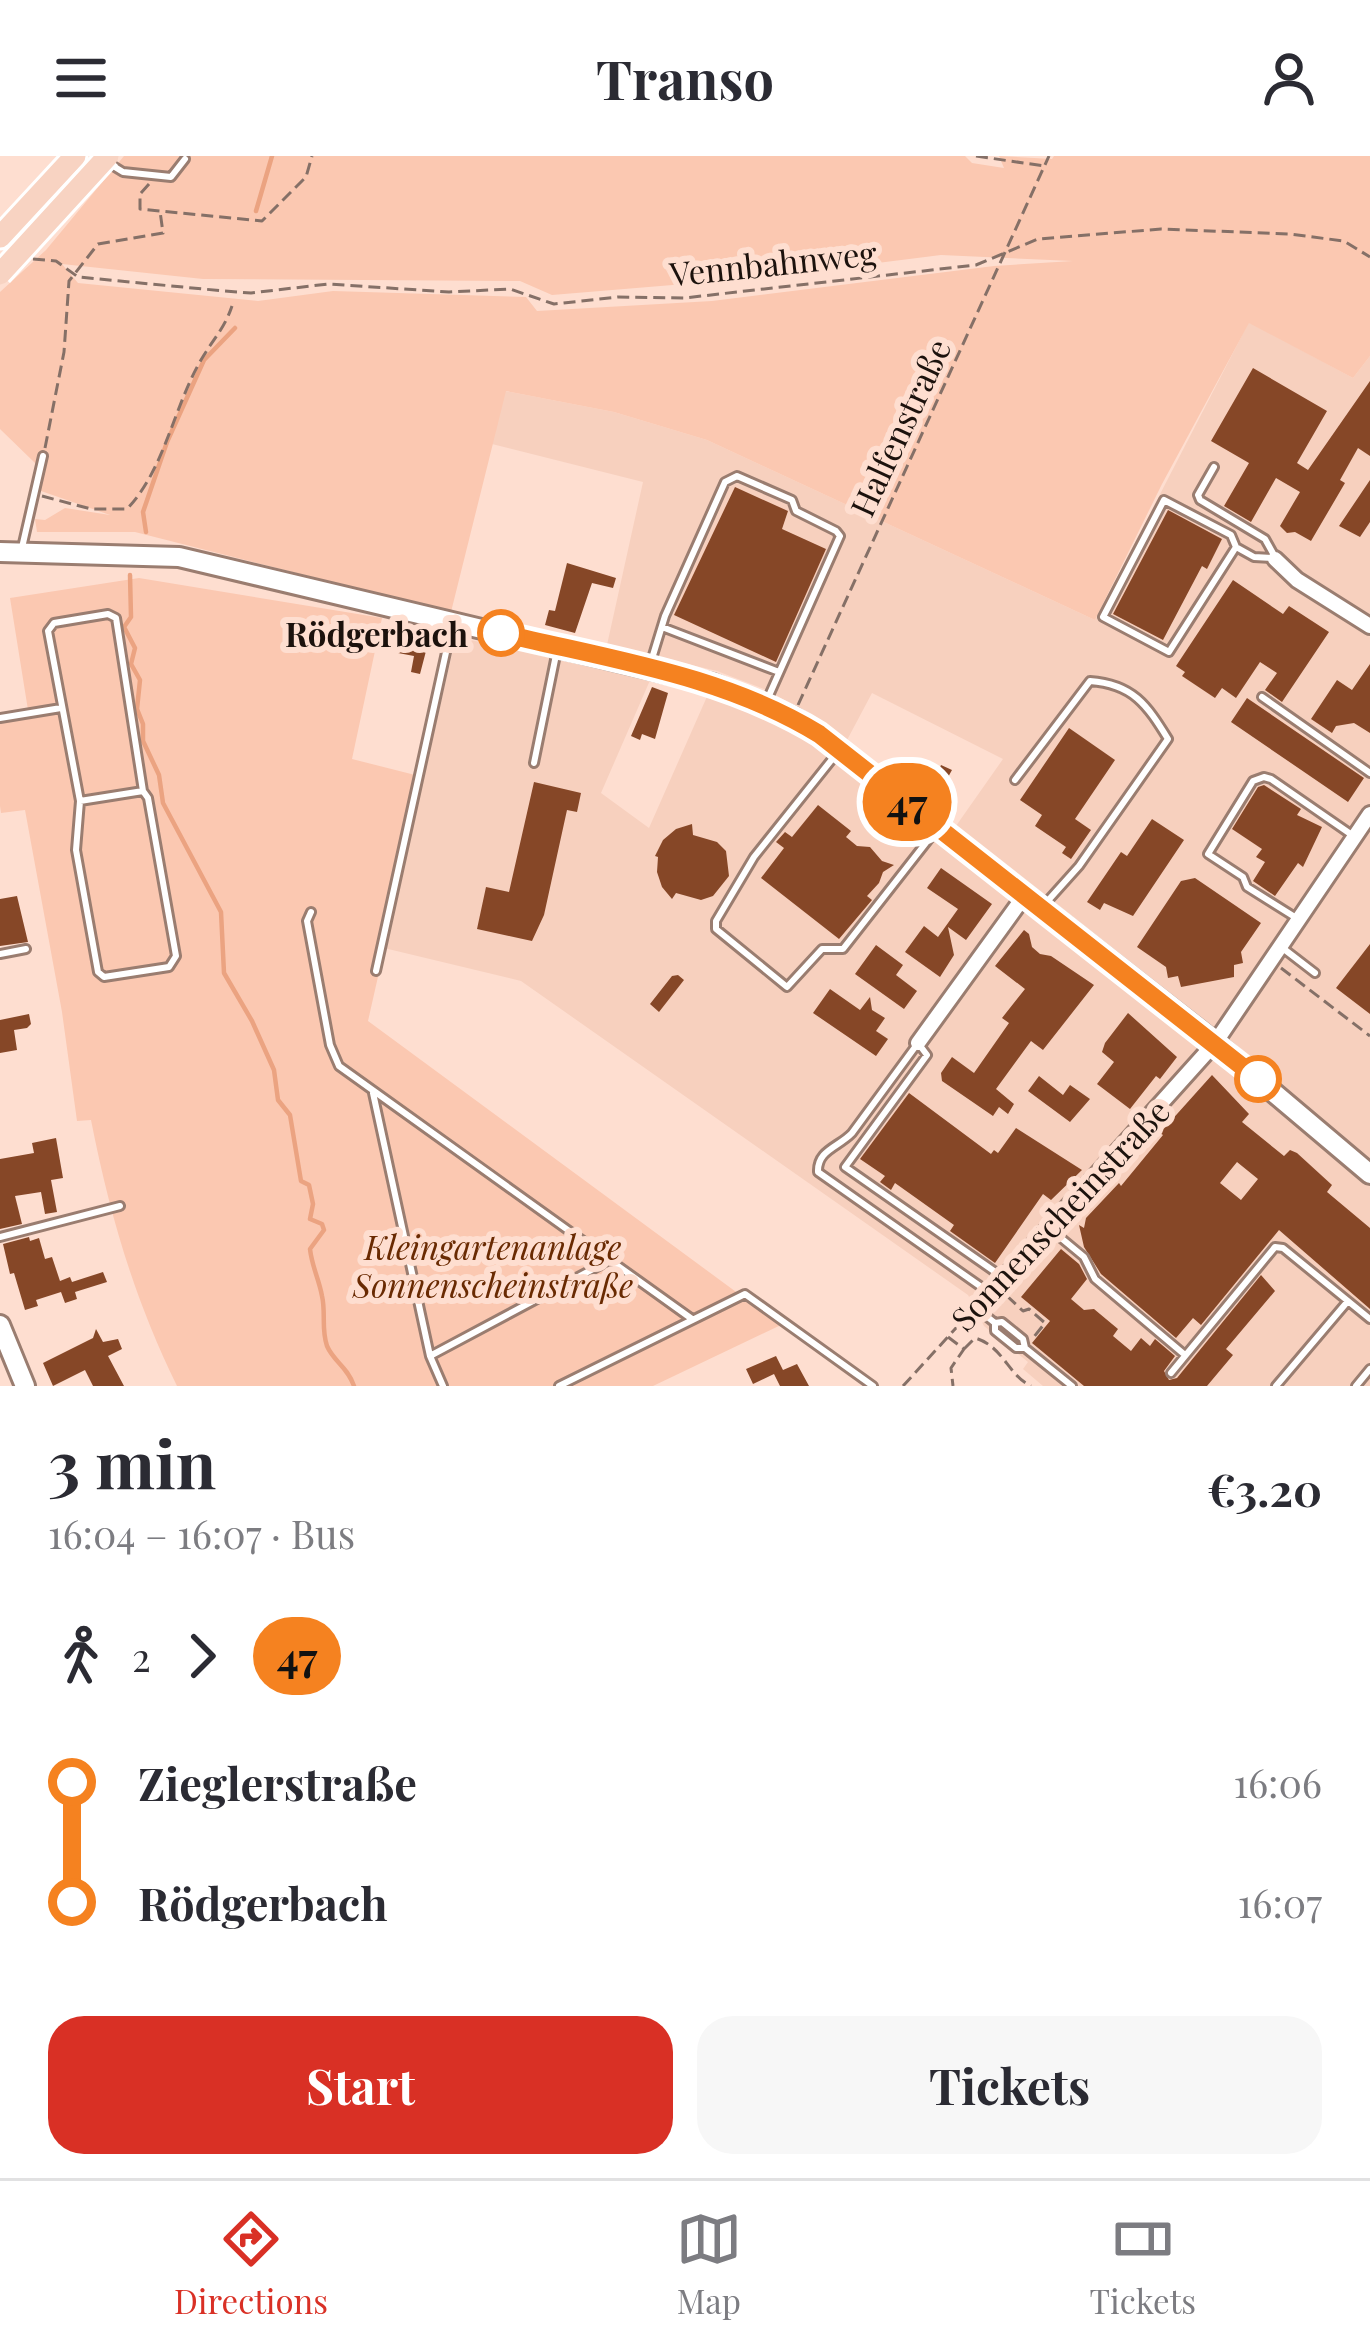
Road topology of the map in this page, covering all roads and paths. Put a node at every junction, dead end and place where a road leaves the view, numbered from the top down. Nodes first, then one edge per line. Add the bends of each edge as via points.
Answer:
1 (75, 156) edge
2 (96, 156) edge
3 (108, 156) edge
4 (312, 156) edge
5 (976, 156) edge
6 (1049, 156) edge
7 (184, 159) edge
8 (1044, 166) junction
9 (147, 185) dead end
10 (160, 212) junction
11 (0, 237) edge
12 (1004, 254) junction
13 (1370, 257) edge
14 (56, 261) dead end
15 (0, 274) edge
16 (72, 274) junction
17 (232, 306) dead end
18 (43, 456) joint
19 (1214, 466) dead end
20 (35, 494) junction
21 (1236, 547) junction
22 (10, 553) edge
23 (1275, 559) junction
24 (1368, 619) edge
25 (453, 622) junction
26 (662, 627) junction
27 (558, 646) junction
28 (649, 668) junction
29 (779, 673) junction
30 (1262, 697) dead end
31 (764, 705) junction
32 (62, 708) junction
33 (792, 717) junction
34 (0, 718) edge
35 (839, 750) junction
36 (534, 763) dead end
37 (1370, 773) edge
38 (1015, 780) dead end
39 (143, 791) junction
40 (80, 801) junction
41 (1370, 814) edge
42 (938, 826) junction
43 (1355, 836) junction
44 (1025, 895) junction
45 (1042, 908) junction
46 (311, 912) dead end
47 (1298, 919) junction
48 (1280, 946) junction
49 (26, 949) dead end
50 (0, 954) edge
51 (1271, 960) junction
52 (376, 971) dead end
53 (1315, 974) dead end
54 (1370, 1036) edge
55 (918, 1043) junction
56 (1215, 1043) junction
57 (372, 1089) junction
58 (1370, 1174) edge
59 (120, 1206) dead end
60 (1049, 1228) junction
61 (0, 1237) edge
62 (610, 1260) junction
63 (997, 1286) junction
64 (1348, 1301) junction
65 (977, 1308) junction
66 (692, 1319) junction
67 (1370, 1319) edge
68 (0, 1325) edge
69 (947, 1336) junction
70 (1025, 1348) junction
71 (964, 1349) junction
72 (1185, 1355) junction
73 (430, 1356) junction
74 (1011, 1365) junction
75 (1370, 1369) edge
76 (1171, 1373) dead end
77 (1020, 1383) edge
78 (26, 1386) edge
79 (443, 1386) edge
80 (559, 1386) edge
81 (873, 1386) edge
82 (903, 1386) edge
83 (953, 1386) edge
84 (1031, 1386) edge
85 (1072, 1386) edge
86 (1276, 1386) edge
87 (1356, 1386) edge

1 - 11 main road
2 - 7 lane via 123,172 170,177
3 - 15 main road, bridge
4 - 10 path via 306,177 262,221
5 - 8 path
6 - 8 path, Halfenstraße
8 - 12 path, Halfenstraße
9 - 10 path via 140,209
10 - 16 path via 163,233 98,244
12 - 13 path, Vennbahnweg via 1038,238 1205,230 1345,241
12 - 16 path, Vennbahnweg via 976,265 684,298 554,304 510,289 328,284 251,293
12 - 33 path, Halfenstraße
14 - 16 path
16 - 18 path
17 - 20 path via 127,509
18 - 20 lane
19 - 23 lane via 1201,500 1265,539
20 - 22 lane
21 - 21 lane via 1232,535 1164,500 1103,616 1169,652
21 - 23 lane
22 - 25 street via 179,557
23 - 24 street
25 - 27 street
25 - 52 lane
26 - 28 lane
26 - 29 lane
26 - 29 lane via 724,482 737,476 792,500 796,511 840,536
27 - 28 street
27 - 36 lane
28 - 31 street
29 - 31 lane
30 - 37 lane
31 - 33 street
32 - 34 lane
32 - 39 lane via 48,631 54,623 116,618
32 - 40 lane
33 - 35 street
35 - 42 street
35 - 42 lane via 754,857 716,921 787,987 822,949 843,949
38 - 45 lane via 1090,681 1110,682 1145,702 1168,739
39 - 40 lane
39 - 40 lane via 176,956 169,967 98,972 76,850
41 - 43 street, Sonnenscheinstraße
42 - 44 street
43 - 47 street, Sonnenscheinstraße
43 - 47 lane via 1271,779 1252,781 1208,854
44 - 45 street
44 - 55 street
45 - 56 street
46 - 57 lane via 330,1045 339,1066
47 - 48 street, Sonnenscheinstraße
48 - 51 street, Sonnenscheinstraße
48 - 53 lane
49 - 50 lane
51 - 54 path
51 - 56 street, Sonnenscheinstraße
55 - 63 lane via 926,1055 845,1167
55 - 63 lane via 852,1133 823,1153 818,1172
56 - 58 street
56 - 60 street, Sonnenscheinstraße
57 - 62 lane
57 - 73 lane
59 - 61 lane
60 - 63 street, Sonnenscheinstraße
60 - 72 lane
62 - 66 lane
62 - 73 lane
63 - 65 street, Sonnenscheinstraße
63 - 70 path via 1045,1323
64 - 67 lane
64 - 72 lane via 1275,1247
64 - 86 lane
65 - 69 path, Sonnenscheinstraße
65 - 70 lane via 994,1331
66 - 80 lane
66 - 81 lane via 745,1294
68 - 78 street
69 - 71 path
69 - 82 path, Sonnenscheinstraße
70 - 74 path
70 - 85 lane
71 - 74 path via 979,1338
71 - 83 path via 951,1368
72 - 76 lane
73 - 79 lane
74 - 77 path
75 - 87 lane
77 - 84 path

